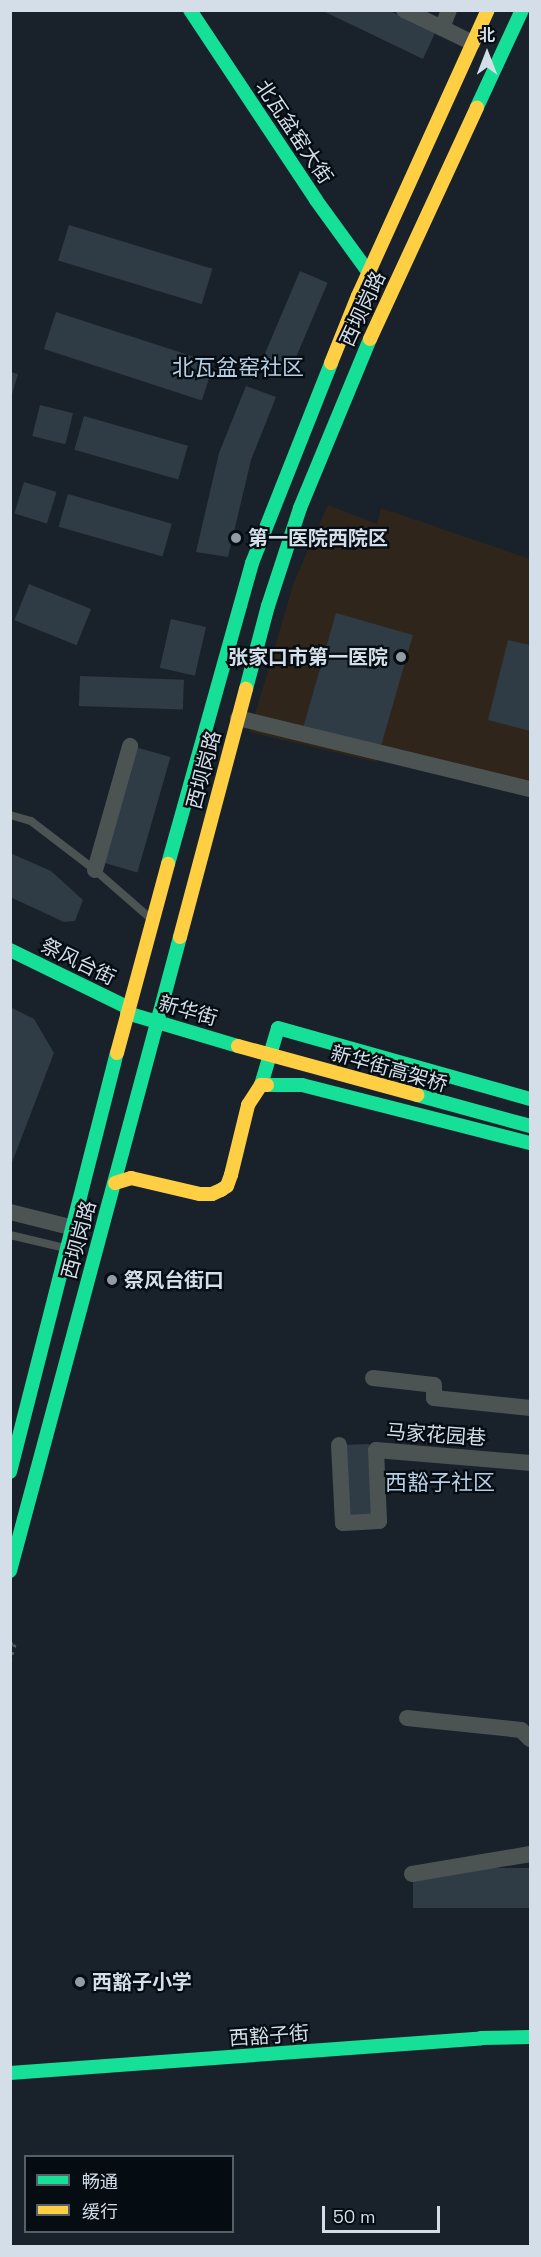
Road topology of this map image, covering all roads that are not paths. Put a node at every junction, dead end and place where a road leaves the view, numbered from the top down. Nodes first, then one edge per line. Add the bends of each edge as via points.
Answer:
1 (190, 10) edge
2 (404, 10) edge
3 (449, 10) edge
4 (488, 10) edge
5 (522, 10) edge
6 (442, 28) junction
7 (473, 43) junction
8 (369, 273) junction
9 (396, 283) junction
10 (238, 717) junction
11 (130, 746) dead end
12 (531, 789) edge
13 (10, 814) edge
14 (95, 870) junction
15 (153, 920) junction
16 (10, 950) edge
17 (129, 1008) junction
18 (159, 1017) junction
19 (240, 1041) junction
20 (261, 1085) junction
21 (531, 1099) edge
22 (531, 1117) edge
23 (531, 1126) edge
24 (531, 1143) edge
25 (115, 1183) junction
26 (10, 1212) edge
27 (74, 1228) junction
28 (10, 1235) edge
29 (69, 1249) junction
30 (373, 1378) dead end
31 (531, 1408) edge
32 (339, 1445) dead end
33 (531, 1463) edge
34 (10, 1472) edge
35 (10, 1571) edge
36 (407, 1718) dead end
37 (531, 1739) edge
38 (531, 1854) edge
39 (412, 1874) dead end
40 (531, 2037) edge
41 (10, 2073) edge

1 - 8 main road, 北瓦盆窑大街
2 - 6 street
3 - 6 street
4 - 7 main road, 西坝岗路
5 - 9 main road, 西坝岗路
6 - 7 street
7 - 8 main road, 西坝岗路
8 - 9 main road
8 - 15 main road, 西坝岗路 via 252,563
9 - 10 main road, 西坝岗路 via 347,390 300,508
10 - 12 street
10 - 18 main road, 西坝岗路
11 - 14 street
13 - 14 lane via 31,821
14 - 15 lane
15 - 17 main road, 西坝岗路
16 - 17 main road, 祭风台街
17 - 18 main road, 新华街
17 - 27 main road, 西坝岗路
18 - 19 main road, 新华街
18 - 25 main road, 西坝岗路
19 - 22 main road, 新华街高架桥
19 - 23 main road, 新华街高架桥, bridge
20 - 21 main road via 278,1028
20 - 24 main road via 302,1085
20 - 25 main road via 248,1105 227,1186 212,1194 200,1194 131,1178
25 - 35 main road, 西坝岗路
26 - 27 street
27 - 29 main road, 西坝岗路
28 - 29 lane
29 - 34 main road, 西坝岗路
30 - 31 street via 434,1385 434,1398
32 - 33 street, 马家花园巷 via 342,1522 379,1521 376,1450
36 - 37 street via 521,1730
38 - 39 street
40 - 41 main road, 西豁子街 via 481,2037

